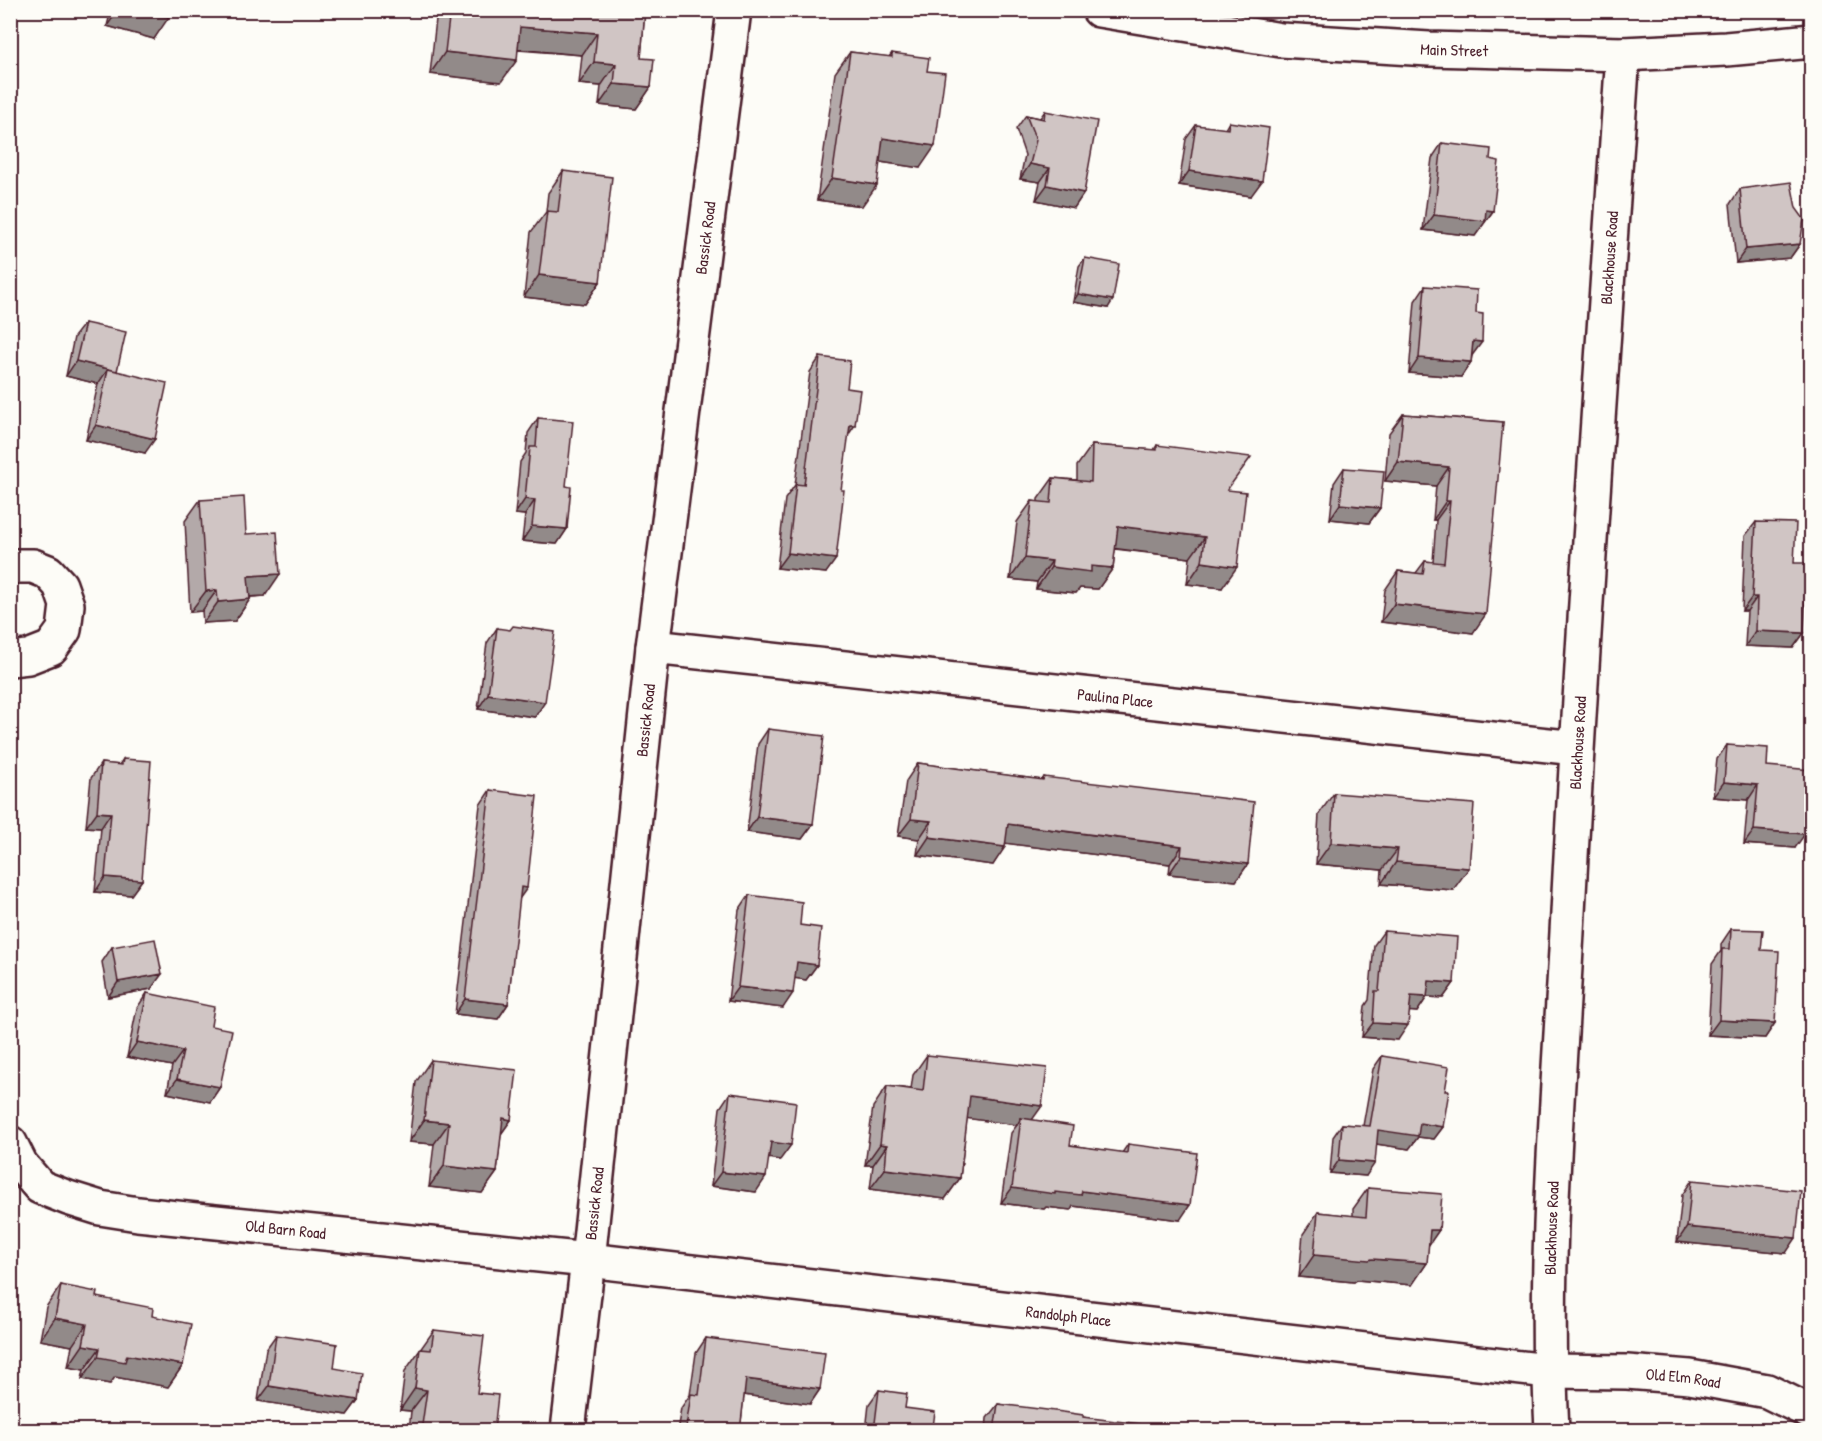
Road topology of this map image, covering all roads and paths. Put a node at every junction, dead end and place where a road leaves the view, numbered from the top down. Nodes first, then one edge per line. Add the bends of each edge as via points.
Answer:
1 (734, 10) edge
2 (1099, 10) edge
3 (1812, 41) edge
4 (1623, 54) junction
5 (10, 568) edge
6 (653, 647) junction
7 (10, 659) edge
8 (1576, 748) junction
9 (10, 1143) edge
10 (588, 1260) junction
11 (1548, 1371) junction
12 (1812, 1413) edge
13 (568, 1431) edge
14 (1552, 1431) edge

1 - 6 street, Bassick Road
2 - 4 street, Main Street via 1281,40
3 - 4 street, Main Street
4 - 8 street, Blackhouse Road
5 - 7 street via 33,566 48,572 60,585 67,604 64,630 51,648
6 - 8 street, Paulina Place
6 - 10 street, Bassick Road
8 - 11 street, Blackhouse Road via 1550,1251
9 - 10 street, Old Barn Road via 21,1165 40,1187 100,1208
10 - 11 street, Randolph Place
10 - 13 street, Bassick Road
11 - 12 street, Old Elm Road via 1690,1377 1767,1391
11 - 14 street, Blackhouse Road

